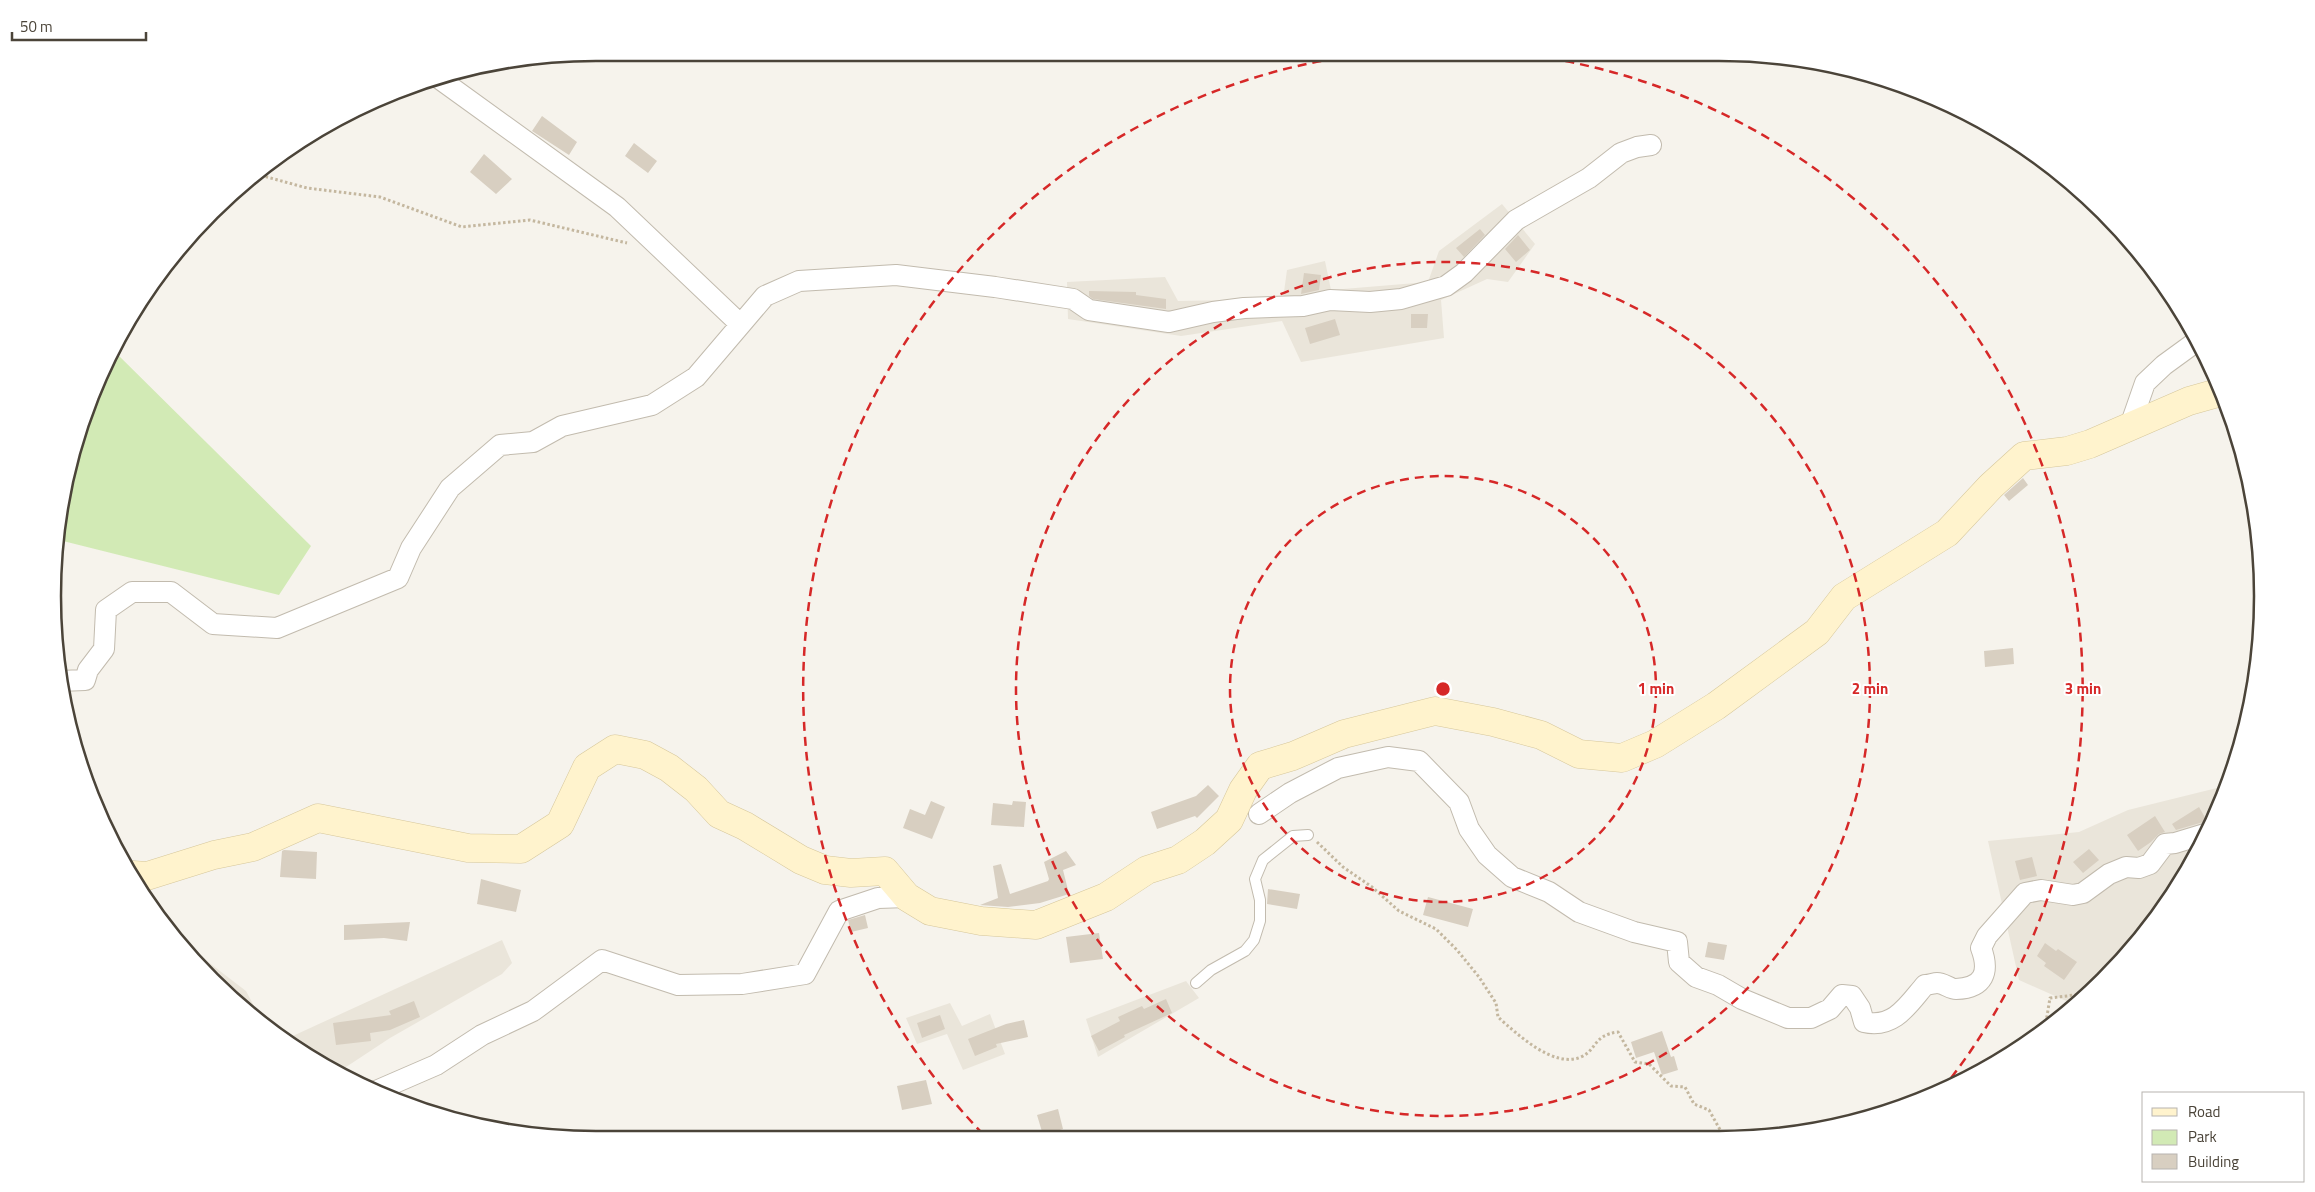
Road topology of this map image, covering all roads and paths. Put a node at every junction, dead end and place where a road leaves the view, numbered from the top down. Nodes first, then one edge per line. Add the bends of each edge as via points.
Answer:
1 (445, 83) edge
2 (1651, 145) dead end
3 (265, 176) edge
4 (665, 252) junction
5 (740, 324) junction
6 (2191, 345) edge
7 (2214, 394) edge
8 (2130, 426) junction
9 (69, 681) edge
10 (1259, 814) dead end
11 (1308, 835) joint
12 (2197, 836) edge
13 (141, 876) edge
14 (907, 897) junction
15 (1196, 983) dead end
16 (2075, 995) edge
17 (2047, 1019) edge
18 (385, 1087) edge
19 (1721, 1131) edge

1 - 4 street via 617,206
2 - 5 street via 1621,154 1589,178 1516,220 1464,273 1446,286 1401,299 1370,302 1330,300 1303,306 1244,308 1170,322 1089,310 1073,299 896,275 799,281 765,296
3 - 4 path via 307,188 380,197 462,227 530,220
4 - 5 street
5 - 9 street via 696,377 652,405 562,426 533,442 500,445 450,488 411,548 398,578 277,628 213,624 171,592 132,592 106,610 104,649 88,670 85,680
6 - 8 street via 2144,383
7 - 8 street
8 - 14 street via 2067,451 2024,456 1947,533 1844,597 1817,632 1716,706 1655,744 1622,758 1579,754 1541,735 1493,722 1434,712 1344,734 1294,756 1260,766 1243,790 1229,820 1205,842 1178,860 1147,870 1106,897 1036,924 981,921 930,911
10 - 12 street via 1290,793 1338,768 1388,757 1418,761 1459,802 1469,829 1487,855 1512,877 1549,892 1579,912 1634,932 1678,942 1679,962 1696,977 1788,1018 1811,1018 1830,1009 1842,995 1852,996 1864,1022 1873,1024 1887,1022 1904,1012 1925,985 1938,983 1955,989 1981,981 1986,961 1981,948 1987,936 2025,893 2041,890 2083,893 2109,874 2126,867 2139,868 2150,864 2165,844
11 - 15 lane via 1292,836 1263,860 1255,880 1260,900 1260,921 1254,940 1245,951 1211,970
11 - 19 path via 1342,867 1399,911 1436,929 1479,977 1496,1003 1498,1017 1524,1041 1560,1061 1582,1057 1607,1034 1618,1032 1635,1062 1649,1064 1672,1086 1685,1087 1694,1104 1709,1110
13 - 14 street via 253,846 318,818 468,848 521,849 560,824 587,766 615,749 646,755 669,768 696,788 719,814 801,860 825,870 851,873 885,871
14 - 18 street via 878,898 840,911 805,974 742,984 678,985 602,960 532,1011 482,1034 436,1065
16 - 17 path via 2050,998

